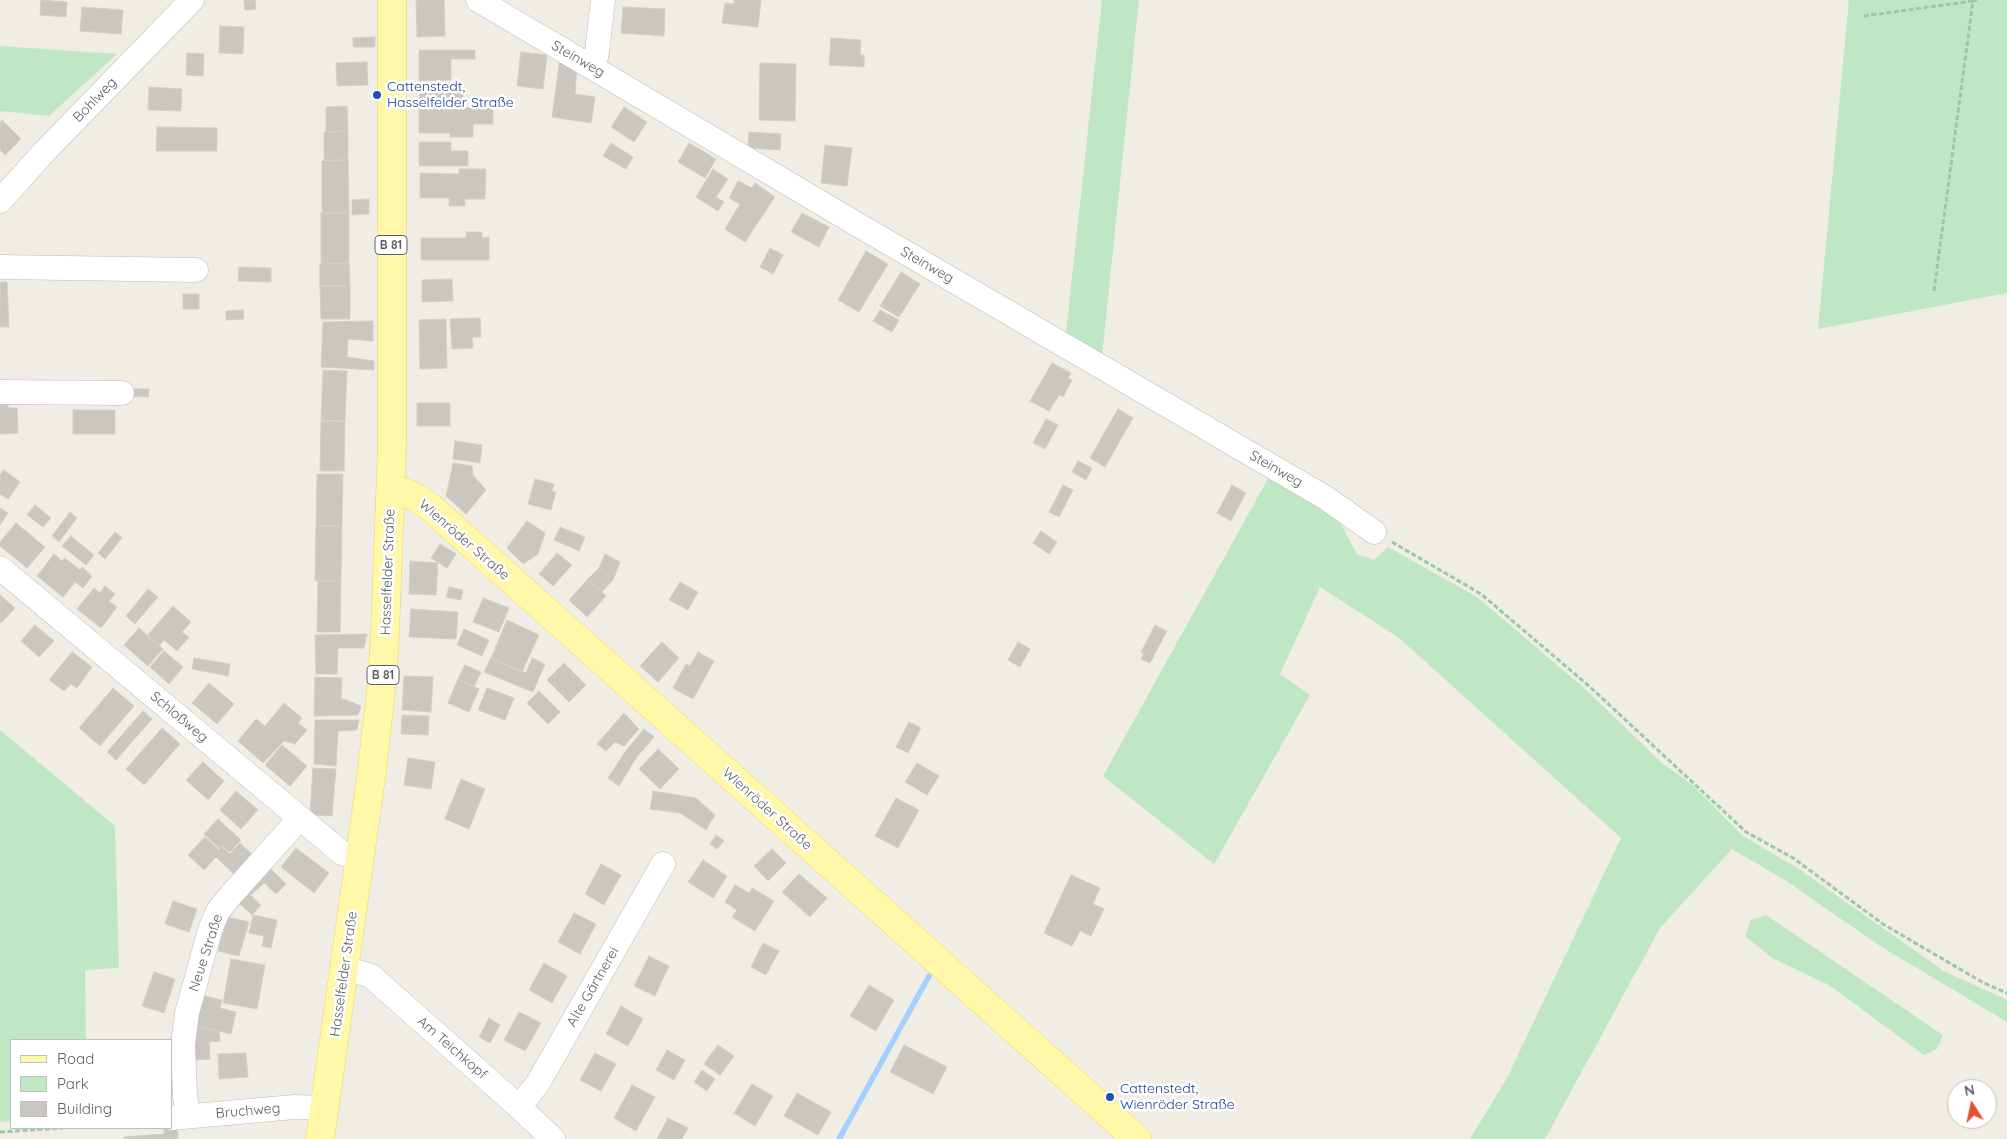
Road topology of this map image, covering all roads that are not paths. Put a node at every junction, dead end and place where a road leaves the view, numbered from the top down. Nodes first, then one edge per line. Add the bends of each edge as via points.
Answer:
1 (192, 0) edge
2 (392, 0) edge
3 (478, 0) edge
4 (603, 0) edge
5 (594, 67) junction
6 (0, 201) edge
7 (0, 266) edge
8 (196, 270) dead end
9 (0, 392) edge
10 (122, 393) dead end
11 (391, 490) junction
12 (1374, 532) road end
13 (0, 568) edge
14 (300, 818) junction
15 (361, 859) junction
16 (663, 864) dead end
17 (345, 968) junction
18 (519, 1106) junction
19 (325, 1108) junction
20 (180, 1117) edge
21 (320, 1139) edge
22 (553, 1139) edge
23 (1137, 1139) edge

1 - 6 street, Bohlweg
2 - 11 main road, Hasselfelder Straße / B 81
3 - 5 street, Steinweg
4 - 5 street
5 - 12 street, Steinweg via 1326,498
7 - 8 street
9 - 10 street
11 - 15 main road, Hasselfelder Straße / B 81 via 382,682
11 - 23 main road, Wienröder Straße via 409,494 430,507
13 - 14 street, Schloßweg
14 - 15 street, Schloßweg via 342,853
14 - 20 street, Neue Straße via 218,911 210,930 187,1013 183,1044 185,1096
15 - 17 main road, Hasselfelder Straße / B 81
16 - 18 street, Alte Gärtnerei via 538,1083
17 - 18 street, Am Teichkopf via 371,976
17 - 19 main road, Hasselfelder Straße / B 81
18 - 22 street, Am Teichkopf
19 - 20 street, Bruchweg via 294,1107
19 - 21 main road, Hasselfelder Straße / B 81

